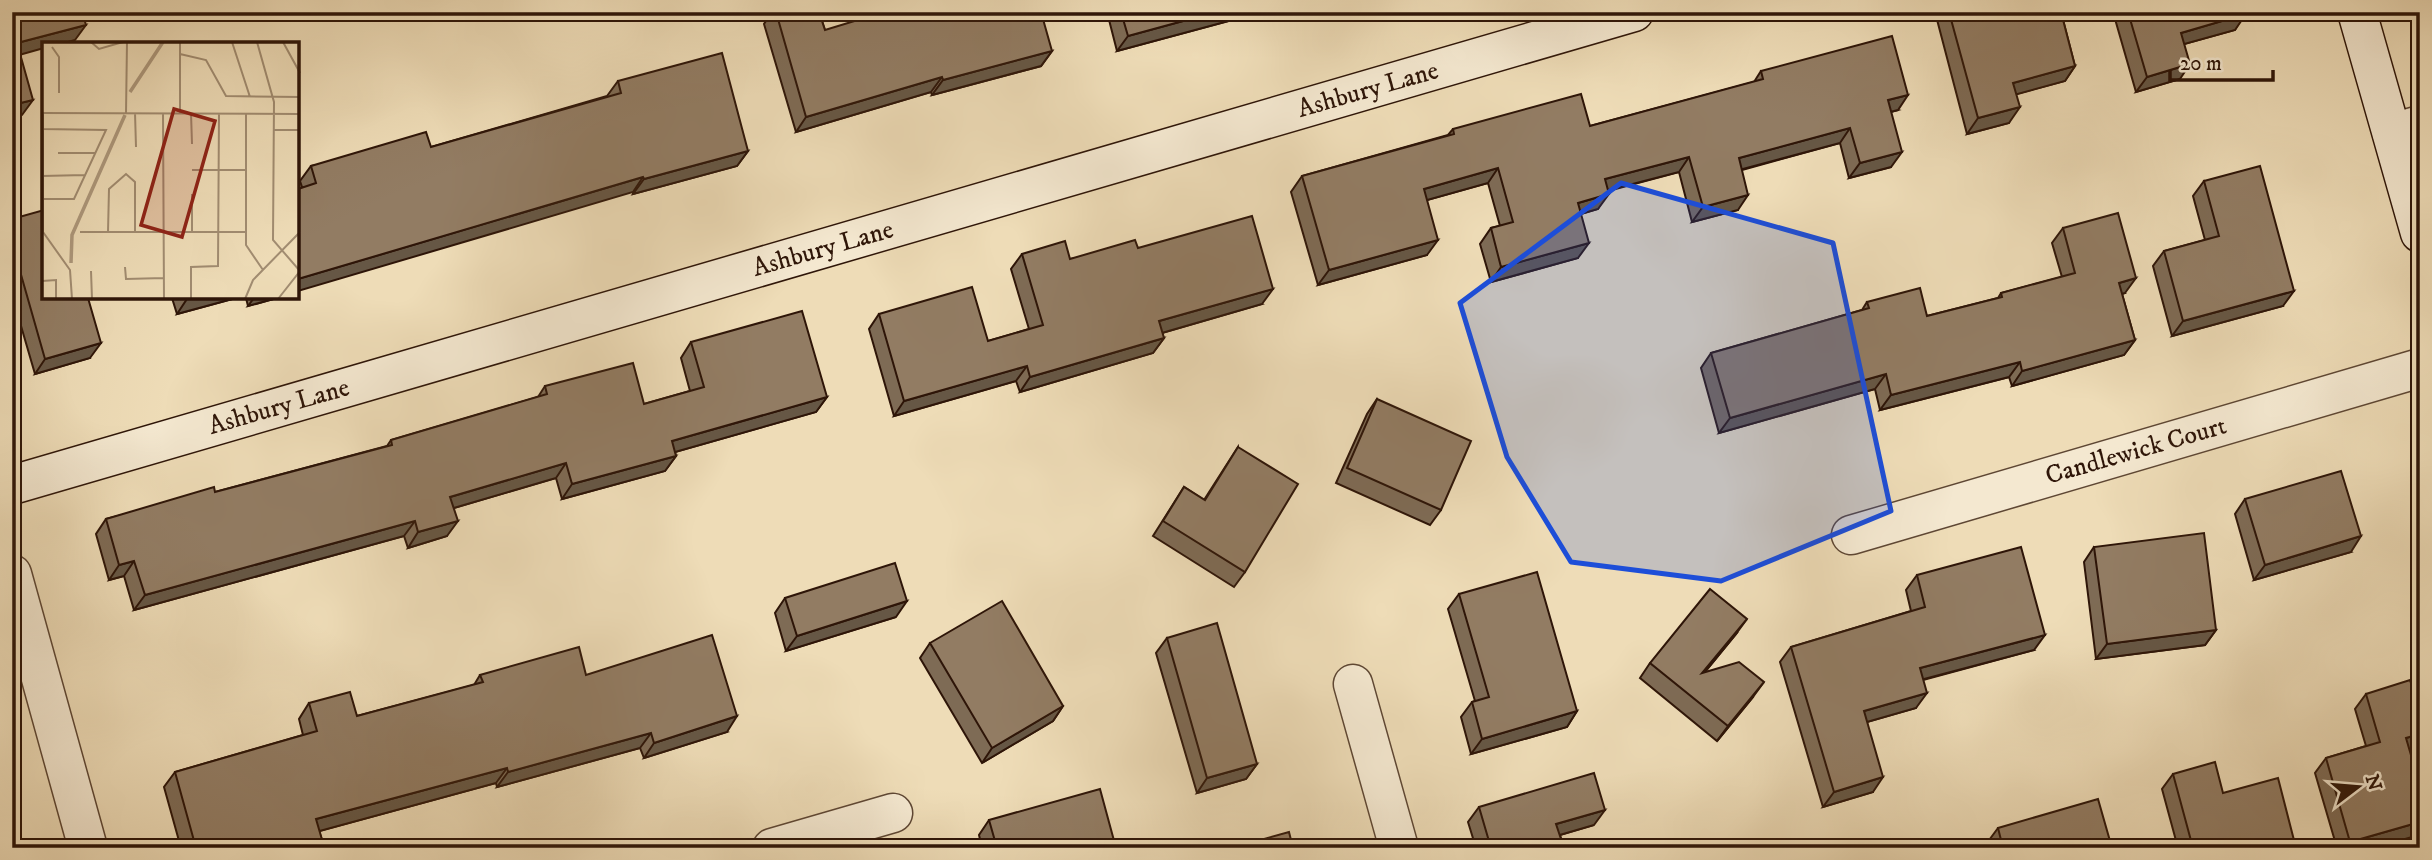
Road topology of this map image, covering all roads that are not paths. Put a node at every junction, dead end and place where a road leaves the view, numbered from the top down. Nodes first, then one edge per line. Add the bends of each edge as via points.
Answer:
1 (1634, 12) edge
2 (2357, 12) edge
3 (2406, 129) edge
4 (2420, 233) edge
5 (2420, 368) edge
6 (12, 485) edge
7 (1852, 535) dead end
8 (12, 575) edge
9 (1353, 684) dead end
10 (893, 813) dead end
11 (88, 848) edge
12 (772, 848) edge
13 (1399, 848) edge

1 - 6 street, Ashbury Lane
2 - 3 street
3 - 4 street
5 - 7 street, Candlewick Court
8 - 11 street
9 - 13 street
10 - 12 street

